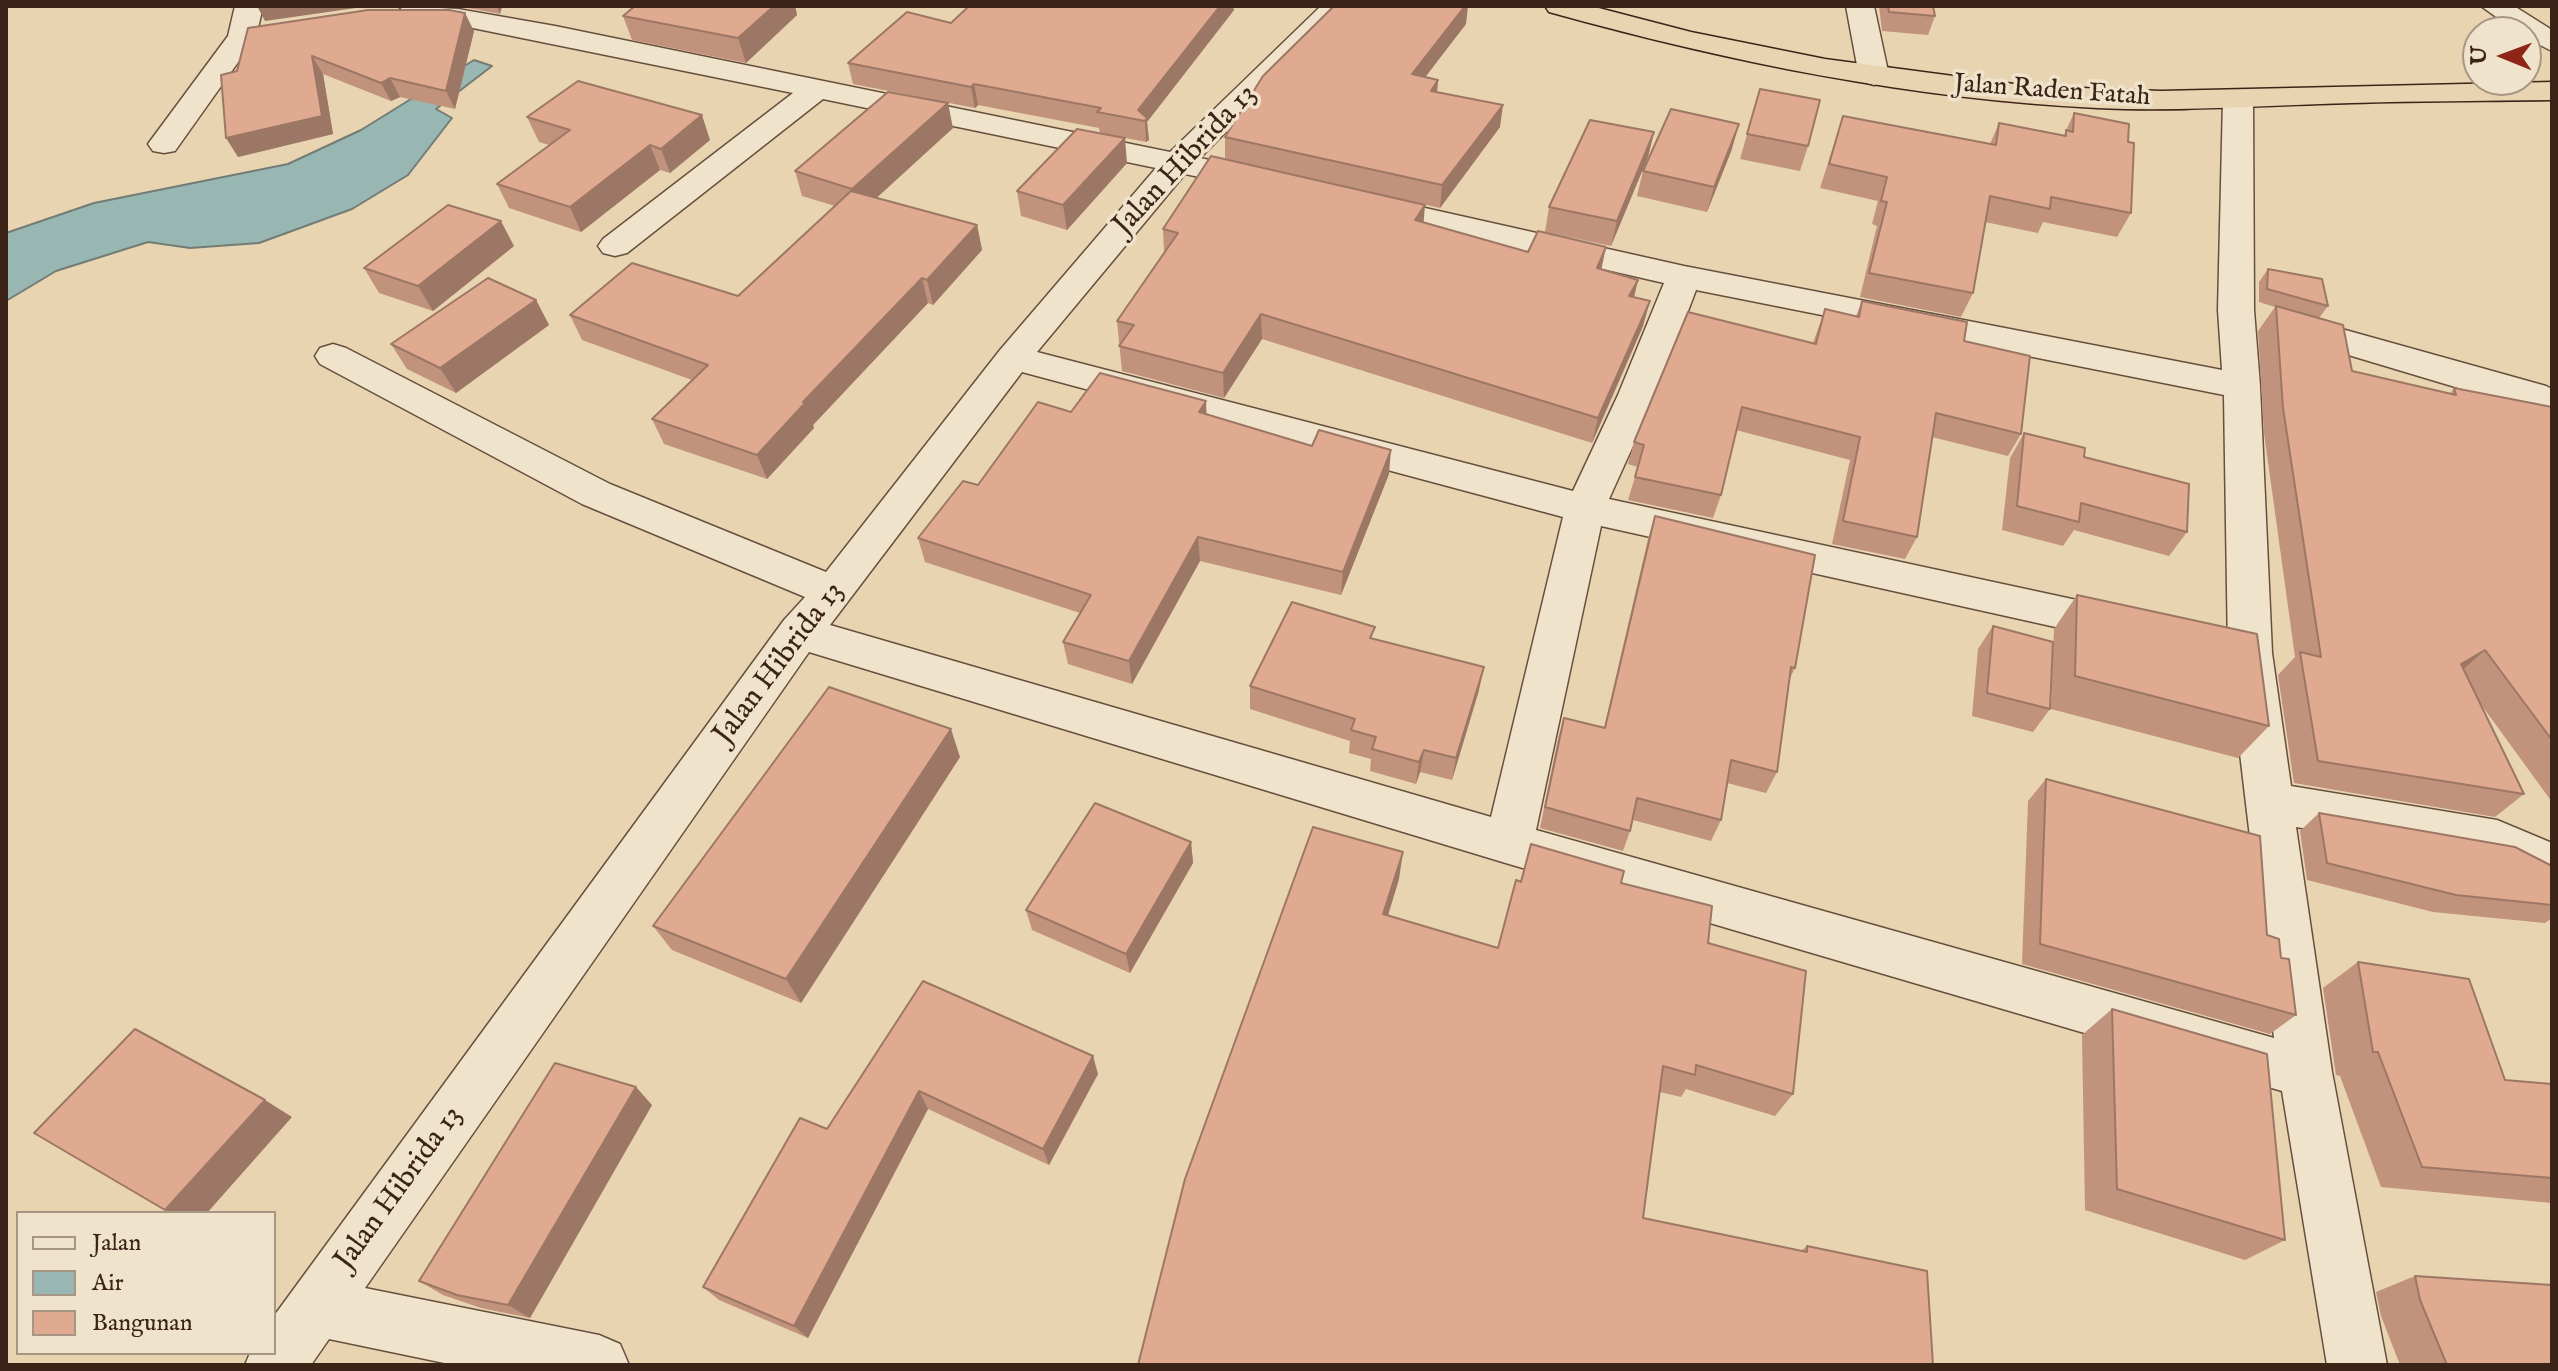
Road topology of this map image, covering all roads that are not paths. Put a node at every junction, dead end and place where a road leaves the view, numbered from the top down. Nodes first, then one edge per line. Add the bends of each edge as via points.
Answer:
1 (249, 6) edge
2 (1337, 6) edge
3 (1559, 6) edge
4 (1860, 6) edge
5 (2495, 6) edge
6 (378, 15) edge
7 (2552, 42) edge
8 (1874, 76) junction
9 (818, 88) junction
10 (2552, 91) edge
11 (2238, 99) junction
12 (164, 144) dead end
13 (1179, 161) junction
14 (1284, 186) edge
15 (1344, 200) edge
16 (615, 246) dead end
17 (1684, 277) junction
18 (2236, 310) junction
19 (333, 356) dead end
20 (1013, 358) junction
21 (2242, 386) junction
22 (2552, 403) edge
23 (1585, 508) junction
24 (834, 592) junction
25 (799, 632) junction
26 (2157, 633) edge
27 (2269, 802) junction
28 (1509, 843) junction
29 (2552, 871) edge
30 (2305, 1072) junction
31 (316, 1307) junction
32 (275, 1365) edge
33 (599, 1365) edge
34 (2357, 1365) edge

1 - 12 street via 256,35
2 - 13 street, Jalan Hibrida 13
3 - 8 highway, Jalan Raden Fatah via 1717,46
4 - 8 street
5 - 7 street
6 - 9 street via 458,17
8 - 11 highway, Jalan Raden Fatah via 2099,99
9 - 13 street
9 - 16 street
10 - 11 highway, Jalan Raden Fatah
11 - 18 street
13 - 14 street
13 - 20 street, Jalan Hibrida 13
15 - 17 street
17 - 21 street
17 - 23 street
18 - 21 street
18 - 22 street
19 - 24 street via 596,494
20 - 23 street
20 - 24 street, Jalan Hibrida 13
21 - 27 street via 2235,650
23 - 26 street
23 - 28 street
24 - 25 street, Jalan Hibrida 13
25 - 28 street
25 - 31 street, Jalan Hibrida 13
27 - 29 street via 2497,841
27 - 30 street
28 - 30 street
30 - 34 street
31 - 32 street, Jalan Hibrida 13
31 - 33 street

